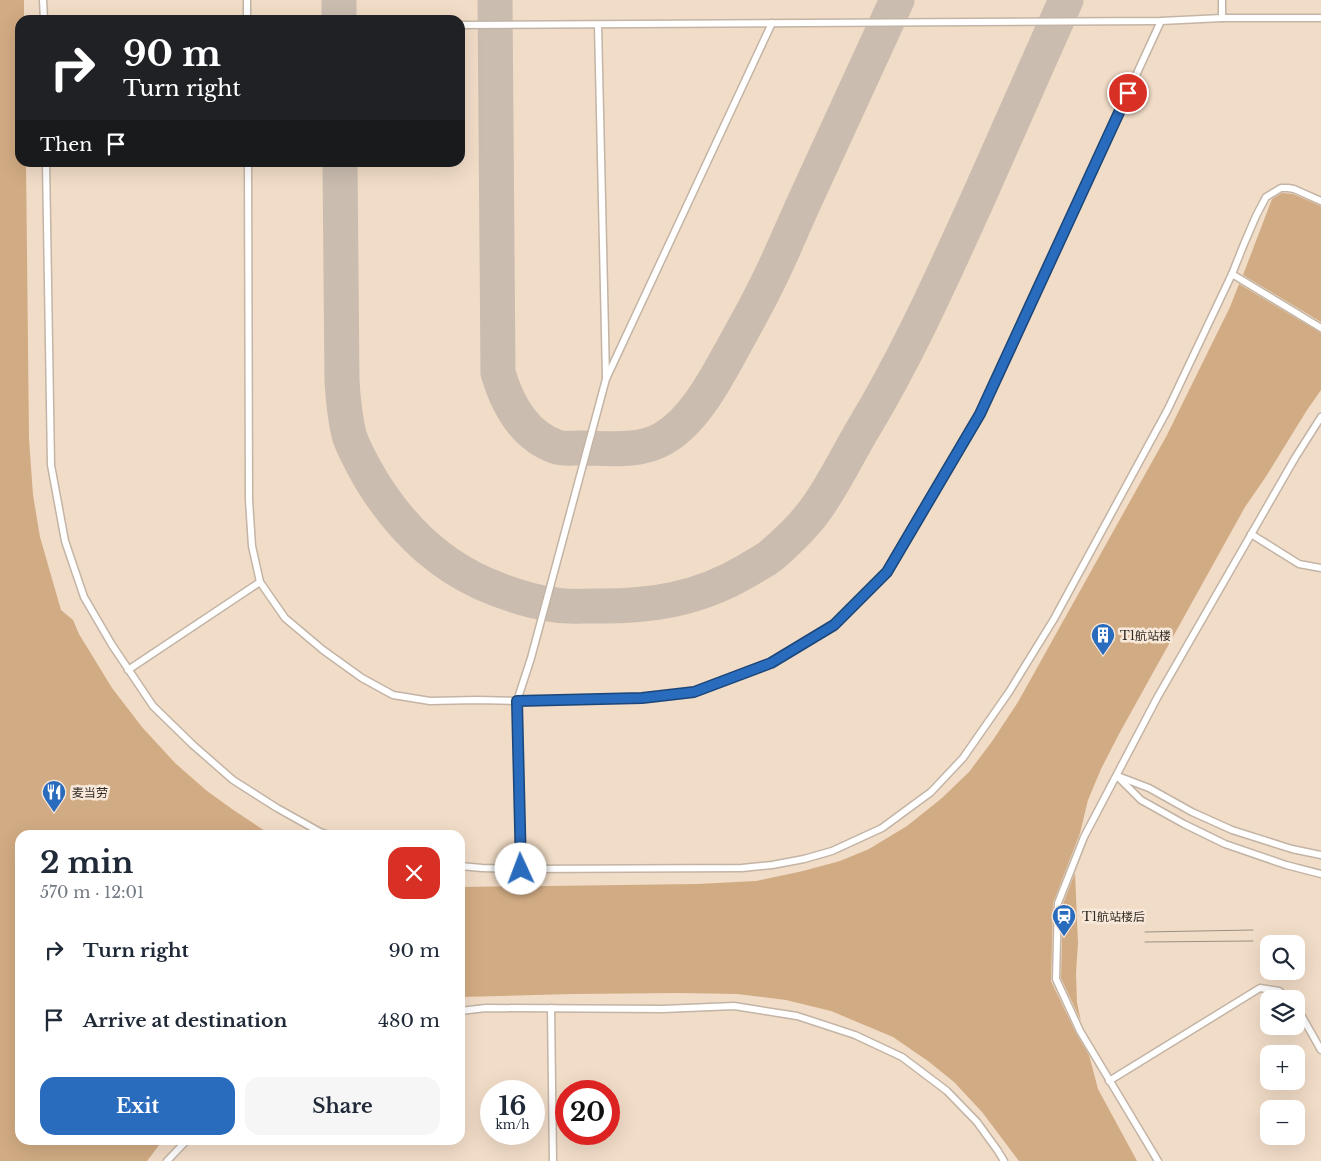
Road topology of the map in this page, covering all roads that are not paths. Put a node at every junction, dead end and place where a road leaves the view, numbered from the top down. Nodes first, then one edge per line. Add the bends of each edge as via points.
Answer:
1 (43, 0) edge
2 (247, 0) edge
3 (1222, 0) edge
4 (44, 15) edge
5 (248, 15) edge
6 (1222, 18) junction
7 (1321, 18) edge
8 (1161, 21) junction
9 (772, 23) junction
10 (465, 25) edge
11 (598, 25) junction
12 (46, 167) edge
13 (248, 167) edge
14 (1321, 201) edge
15 (1232, 274) junction
16 (1321, 328) edge
17 (606, 379) junction
18 (1321, 418) edge
19 (1251, 534) junction
20 (1321, 568) edge
21 (260, 582) junction
22 (128, 670) junction
23 (517, 701) junction
24 (1117, 776) junction
25 (316, 830) edge
26 (1321, 855) edge
27 (465, 866) edge
28 (521, 869) junction
29 (1321, 874) edge
30 (1273, 990) edge
31 (551, 1008) junction
32 (465, 1010) edge
33 (1305, 1022) edge
34 (1321, 1050) edge
35 (1110, 1081) junction
36 (182, 1145) edge
37 (167, 1161) edge
38 (553, 1161) edge
39 (1004, 1161) edge
40 (1158, 1161) edge

1 - 4 lane
2 - 5 lane
3 - 6 lane
6 - 7 lane
6 - 8 lane
8 - 9 lane
8 - 23 lane via 980,414 887,572 834,625 771,663 694,692 642,698
9 - 11 lane
9 - 17 lane
10 - 11 lane
11 - 17 lane
12 - 22 lane via 50,465 65,540 84,597
13 - 21 lane via 249,500 252,546
14 - 15 lane via 1288,188 1281,188 1266,197
15 - 16 lane
15 - 28 lane via 1168,409 1054,619 1010,692 963,758 931,792 882,828 832,851 780,864 742,868
17 - 23 lane
18 - 19 lane
19 - 20 lane via 1299,564
19 - 24 lane via 1157,698
21 - 22 lane
21 - 23 lane via 285,618 362,678 394,695 430,701
22 - 25 lane via 153,706 233,780
23 - 28 lane
24 - 26 lane via 1232,830
24 - 29 lane via 1140,800 1225,844
24 - 35 lane via 1084,837 1058,903 1056,978 1080,1031
27 - 28 lane
30 - 35 lane via 1260,988
31 - 32 lane
31 - 38 lane
31 - 39 lane via 734,1006 816,1022 902,1057 947,1091 1001,1150
33 - 34 lane
35 - 40 lane
36 - 37 lane

